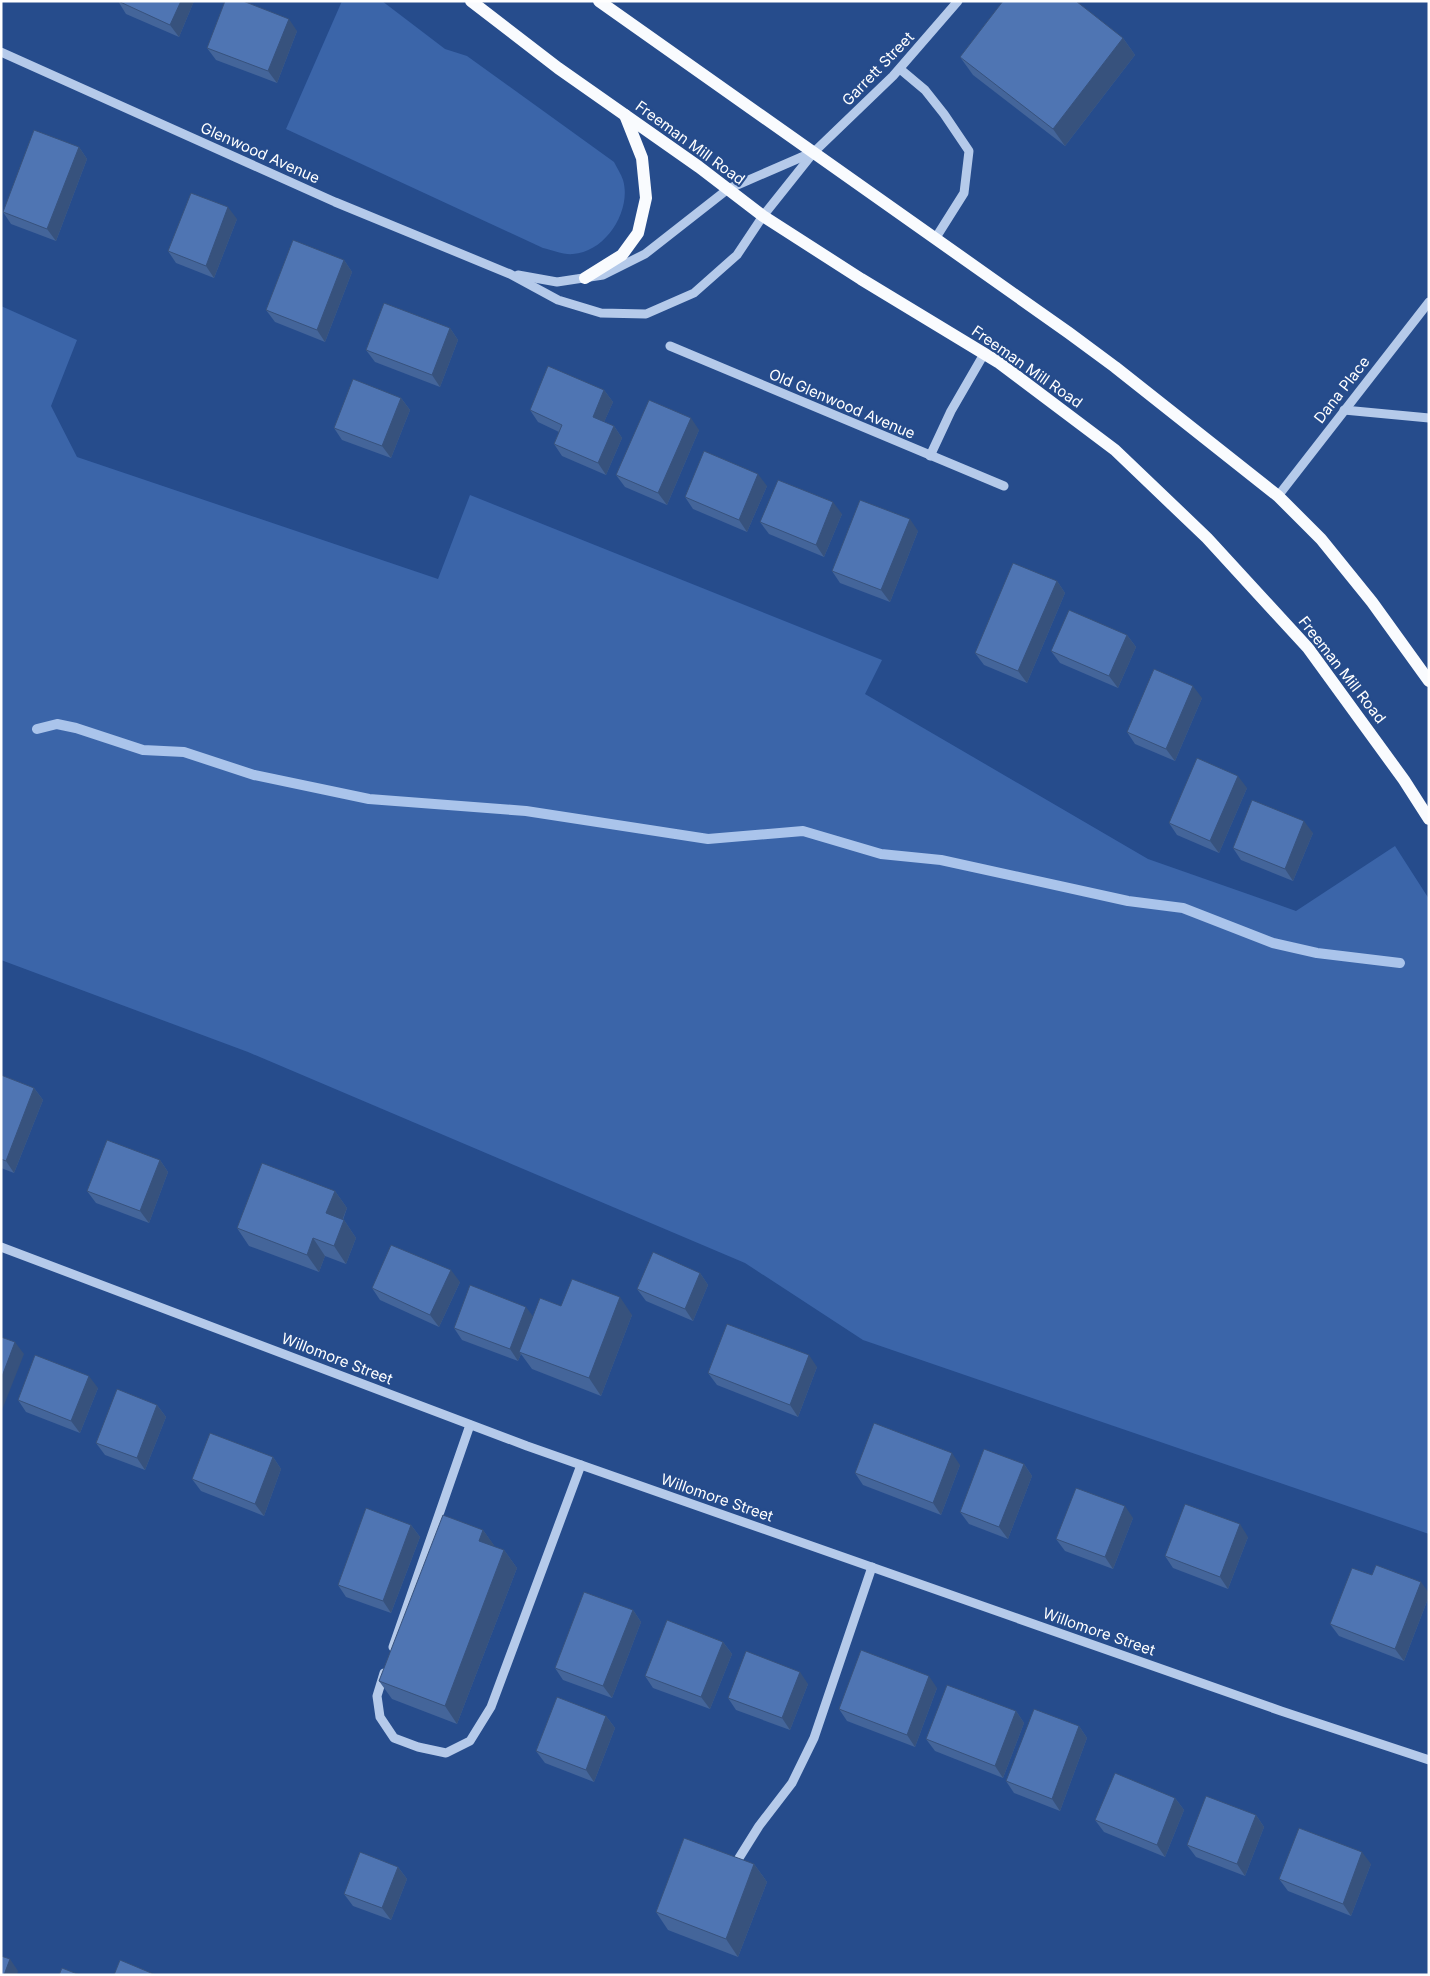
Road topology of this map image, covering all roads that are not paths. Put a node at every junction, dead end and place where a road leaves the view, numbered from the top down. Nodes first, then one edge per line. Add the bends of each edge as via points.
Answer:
1 (471, 1) edge
2 (599, 1) edge
3 (958, 1) edge
4 (1, 52) edge
5 (900, 69) junction
6 (625, 115) junction
7 (814, 152) junction
8 (728, 189) junction
9 (763, 216) junction
10 (935, 239) junction
11 (510, 274) junction
12 (585, 278) junction
13 (1429, 302) edge
14 (670, 346) dead end
15 (984, 354) junction
16 (1344, 410) junction
17 (1429, 418) edge
18 (930, 456) junction
19 (1004, 486) dead end
20 (1278, 496) junction
21 (1429, 681) edge
22 (1429, 819) edge
23 (1, 1247) edge
24 (470, 1424) junction
25 (581, 1465) junction
26 (872, 1567) junction
27 (389, 1658) edge
28 (386, 1667) edge
29 (1429, 1760) edge
30 (738, 1858) edge

1 - 6 main road, Freeman Mill Road
2 - 7 main road
3 - 5 street, Garrett Street
4 - 11 street, Glenwood Avenue via 335,202
5 - 7 street, Garrett Street
5 - 10 street via 926,90 969,152 964,193
6 - 8 main road, Freeman Mill Road
6 - 12 main road via 642,158 646,198 638,233 622,255
7 - 8 street, Garrett Street
7 - 9 street, Garrett Street
7 - 10 main road
8 - 9 main road, Freeman Mill Road
8 - 12 street, Glenwood Avenue via 644,254 603,275
9 - 11 street, Glenwood Avenue via 737,255 694,293 646,314 601,313 558,300
9 - 15 main road, Freeman Mill Road
10 - 20 main road via 1115,367
11 - 12 street, Glenwood Avenue via 557,282
13 - 16 street, Dana Place
14 - 18 street, Old Glenwood Avenue
15 - 18 street via 951,410
15 - 22 main road, Freeman Mill Road via 1115,450 1207,538 1308,648
16 - 17 street
16 - 20 street, Dana Place
18 - 19 street, Old Glenwood Avenue
20 - 21 main road via 1321,539
23 - 24 street, Willomore Street
24 - 25 street, Willomore Street
24 - 27 street
25 - 26 street, Willomore Street
25 - 28 street via 491,1707 470,1741 446,1753 394,1738 380,1717 377,1696
26 - 29 street, Willomore Street
26 - 30 street via 814,1738 792,1784

